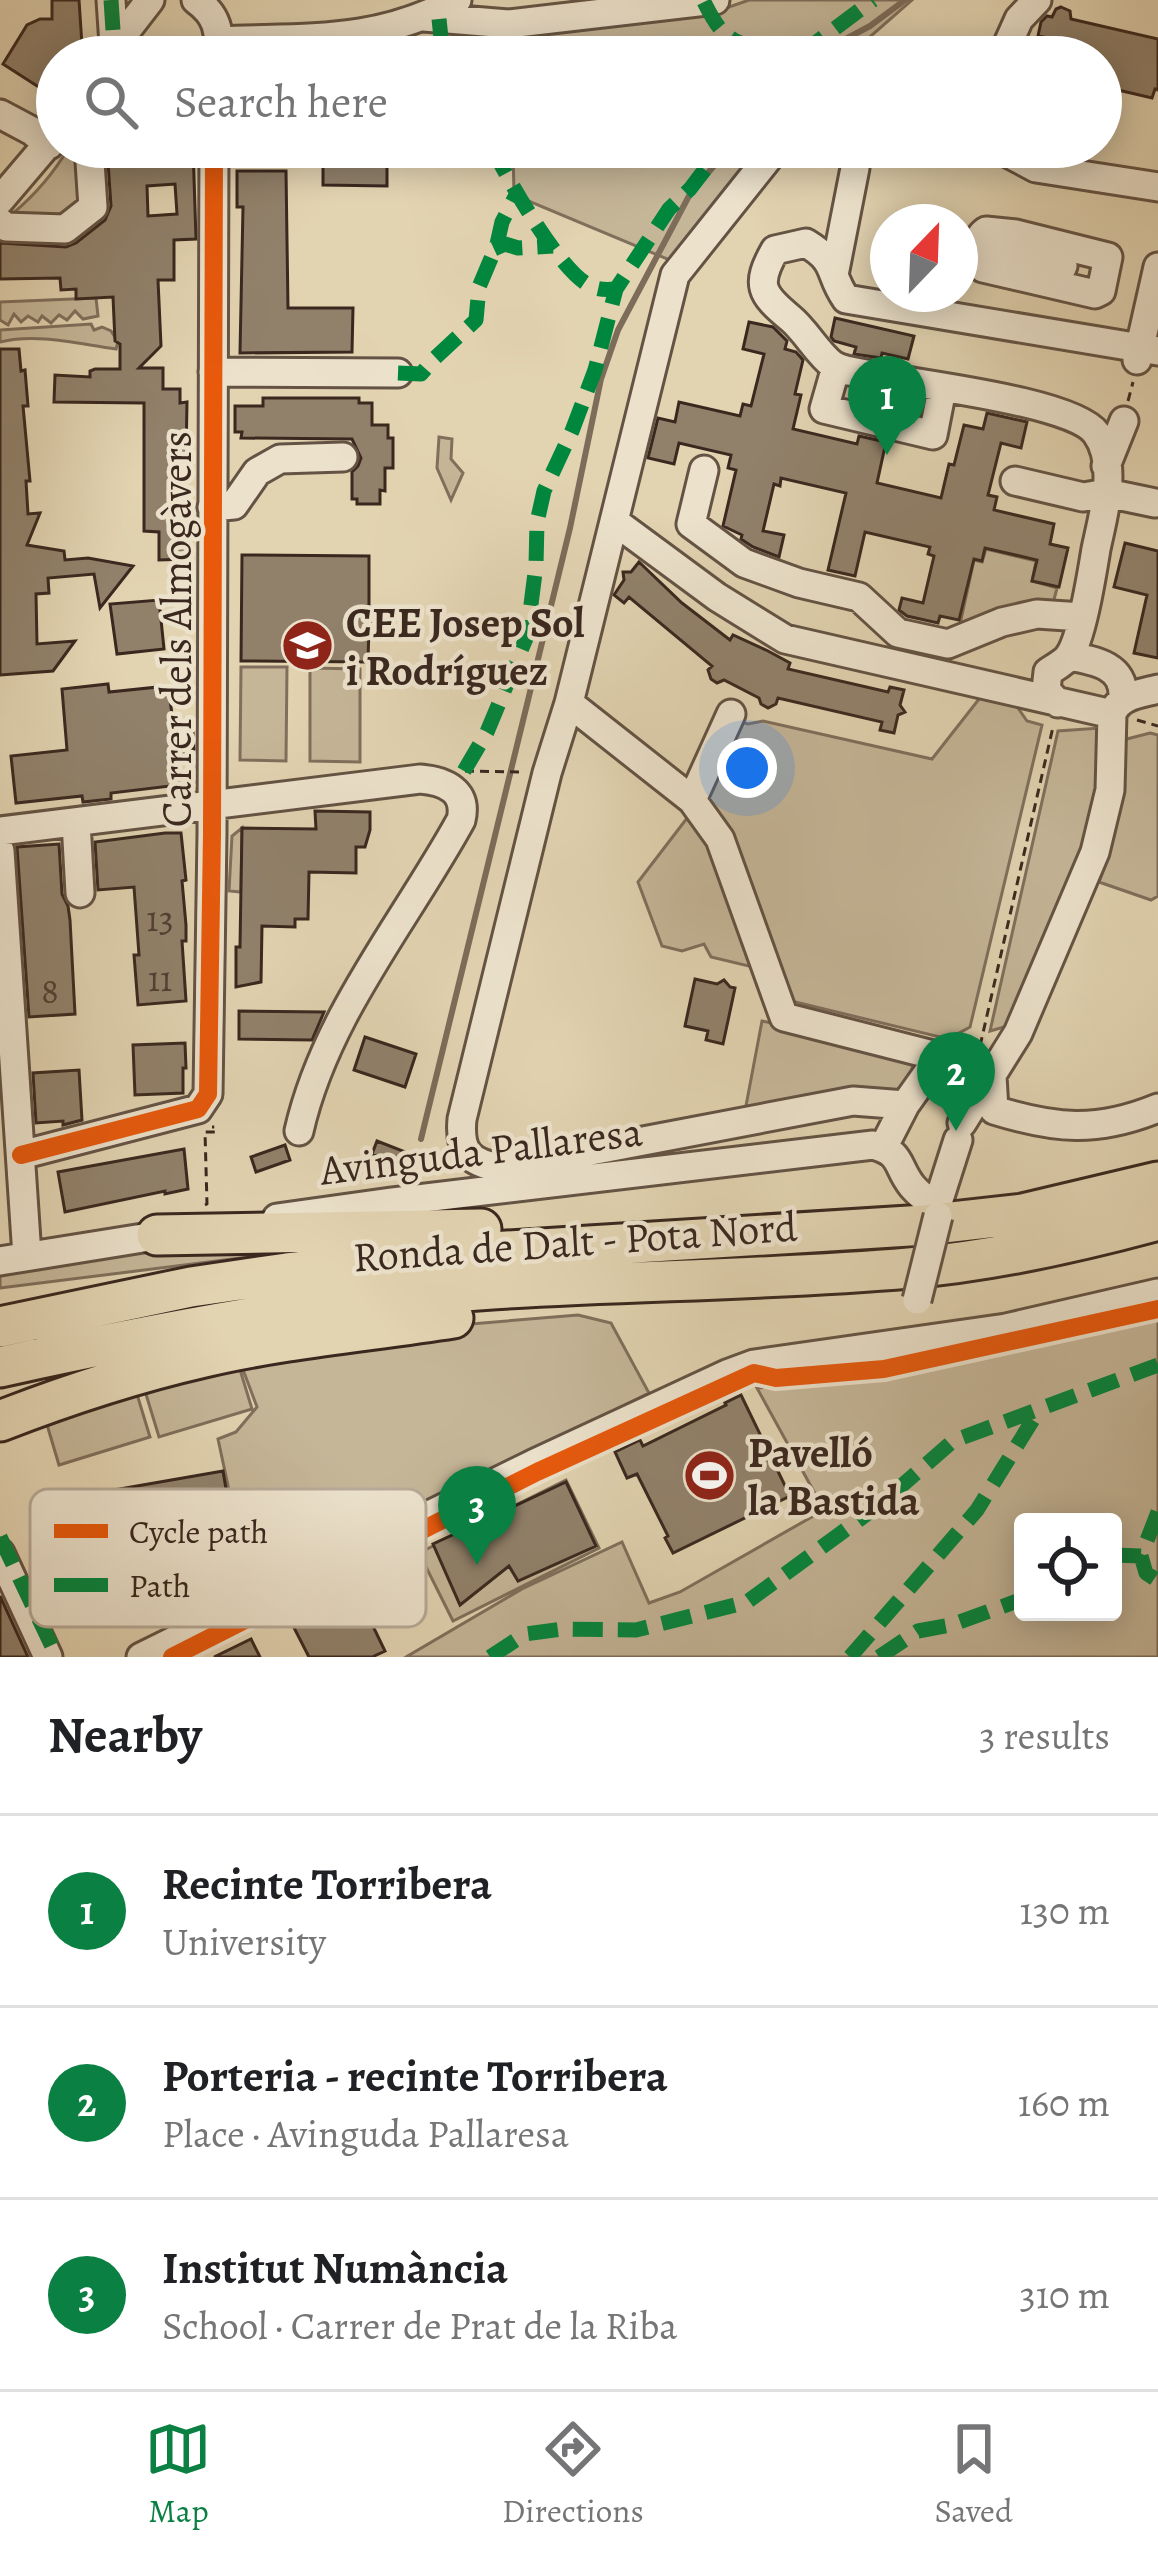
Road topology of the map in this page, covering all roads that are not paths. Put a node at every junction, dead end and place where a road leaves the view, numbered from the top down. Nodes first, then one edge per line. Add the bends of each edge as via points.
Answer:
1 (111, 0) edge
2 (150, 0) edge
3 (196, 0) edge
4 (457, 0) edge
5 (715, 0) edge
6 (1037, 0) edge
7 (424, 17) junction
8 (110, 36) edge
9 (122, 36) edge
10 (219, 36) edge
11 (347, 36) edge
12 (1011, 36) edge
13 (0, 114) edge
14 (36, 133) edge
15 (36, 159) edge
16 (90, 168) edge
17 (214, 168) edge
18 (760, 168) edge
19 (854, 168) edge
20 (1036, 168) edge
21 (1158, 188) edge
22 (0, 200) edge
23 (0, 222) edge
24 (1158, 267) edge
25 (834, 275) junction
26 (1145, 353) edge
27 (836, 367) junction
28 (214, 372) junction
29 (398, 374) dead end
30 (942, 388) junction
31 (1124, 421) road end
32 (344, 457) dead end
33 (704, 470) dead end
34 (1106, 479) junction
35 (1015, 481) dead end
36 (1155, 503) edge
37 (212, 507) junction
38 (614, 521) junction
39 (1082, 617) junction
40 (1069, 656) junction
41 (1158, 689) edge
42 (569, 703) junction
43 (1117, 706) junction
44 (1056, 713) junction
45 (731, 714) dead end
46 (692, 800) junction
47 (210, 805) junction
48 (76, 822) junction
49 (0, 831) edge
50 (0, 851) edge
51 (80, 893) dead end
52 (939, 1057) junction
53 (992, 1076) junction
54 (905, 1105) junction
55 (1158, 1108) edge
56 (298, 1131) dead end
57 (883, 1148) junction
58 (20, 1155) junction
59 (1158, 1182) edge
60 (933, 1216) junction
61 (1158, 1220) edge
62 (157, 1235) junction
63 (14, 1258) edge
64 (914, 1284) junction
65 (1158, 1293) edge
66 (0, 1327) edge
67 (907, 1342) junction
68 (0, 1367) edge
69 (0, 1421) edge
70 (426, 1517) edge
71 (0, 1553) edge
72 (30, 1618) edge
73 (34, 1627) edge
74 (202, 1627) edge
75 (48, 1657) edge
76 (141, 1657) edge

1 - 8 street
2 - 9 street
3 - 10 street
4 - 7 street
5 - 7 street via 508,24
6 - 12 street
7 - 11 street
13 - 14 street
15 - 22 street
16 - 23 street via 93,207 65,230
17 - 28 street, Carrer dels Almogàvers
18 - 38 street via 675,275
19 - 25 street
20 - 21 street
24 - 26 street
25 - 26 street via 846,299
25 - 27 street via 828,256 806,243 775,250 763,289
27 - 30 street
27 - 30 street via 824,409 933,435
28 - 29 street
28 - 37 street, Carrer dels Almogàvers
30 - 34 street via 1087,423 1099,437
31 - 34 street
32 - 37 street via 280,459 257,472 235,505
33 - 39 street via 691,524 744,563 859,597 898,632 948,644 1036,614
34 - 35 street via 1083,497
34 - 36 street
34 - 39 street
37 - 47 street, Carrer dels Almogàvers
38 - 42 street
38 - 44 street via 784,639
39 - 40 street
40 - 43 street via 1117,674 1124,683
40 - 44 street via 1048,672
41 - 43 street
42 - 46 street
42 - 54 street via 462,1119 465,1150 481,1165 501,1168 853,1101
43 - 44 street
43 - 53 street via 1095,852
45 - 46 street
46 - 52 street via 720,839 784,1017
47 - 48 street
47 - 56 street via 420,779 448,784 462,802 461,820 341,1019
47 - 58 street, Carrer dels Almogàvers via 208,1094 198,1109
48 - 49 street
48 - 51 street
50 - 58 street
52 - 53 street
52 - 54 street
53 - 55 street via 994,1110 1024,1120 1062,1127 1126,1121
53 - 60 street via 960,1132
54 - 57 street
57 - 60 street via 897,1156
57 - 62 street, Avinguda Pallaresa
58 - 63 street
59 - 60 highway, Ronda de Dalt - Pota Nord via 1023,1214
60 - 62 highway
60 - 64 street, bridge
60 - 66 highway, Ronda de Dalt - Pota Nord via 370,1263 191,1287
61 - 64 highway, Ronda de Dalt - Pota Nord
62 - 63 street, Avinguda Pallaresa
64 - 67 street
64 - 68 highway, Ronda de Dalt - Pota Nord via 488,1290 308,1307
64 - 69 highway via 528,1309 345,1332 135,1374
65 - 67 street
67 - 70 street via 754,1364
71 - 72 street
73 - 75 street
74 - 76 street

